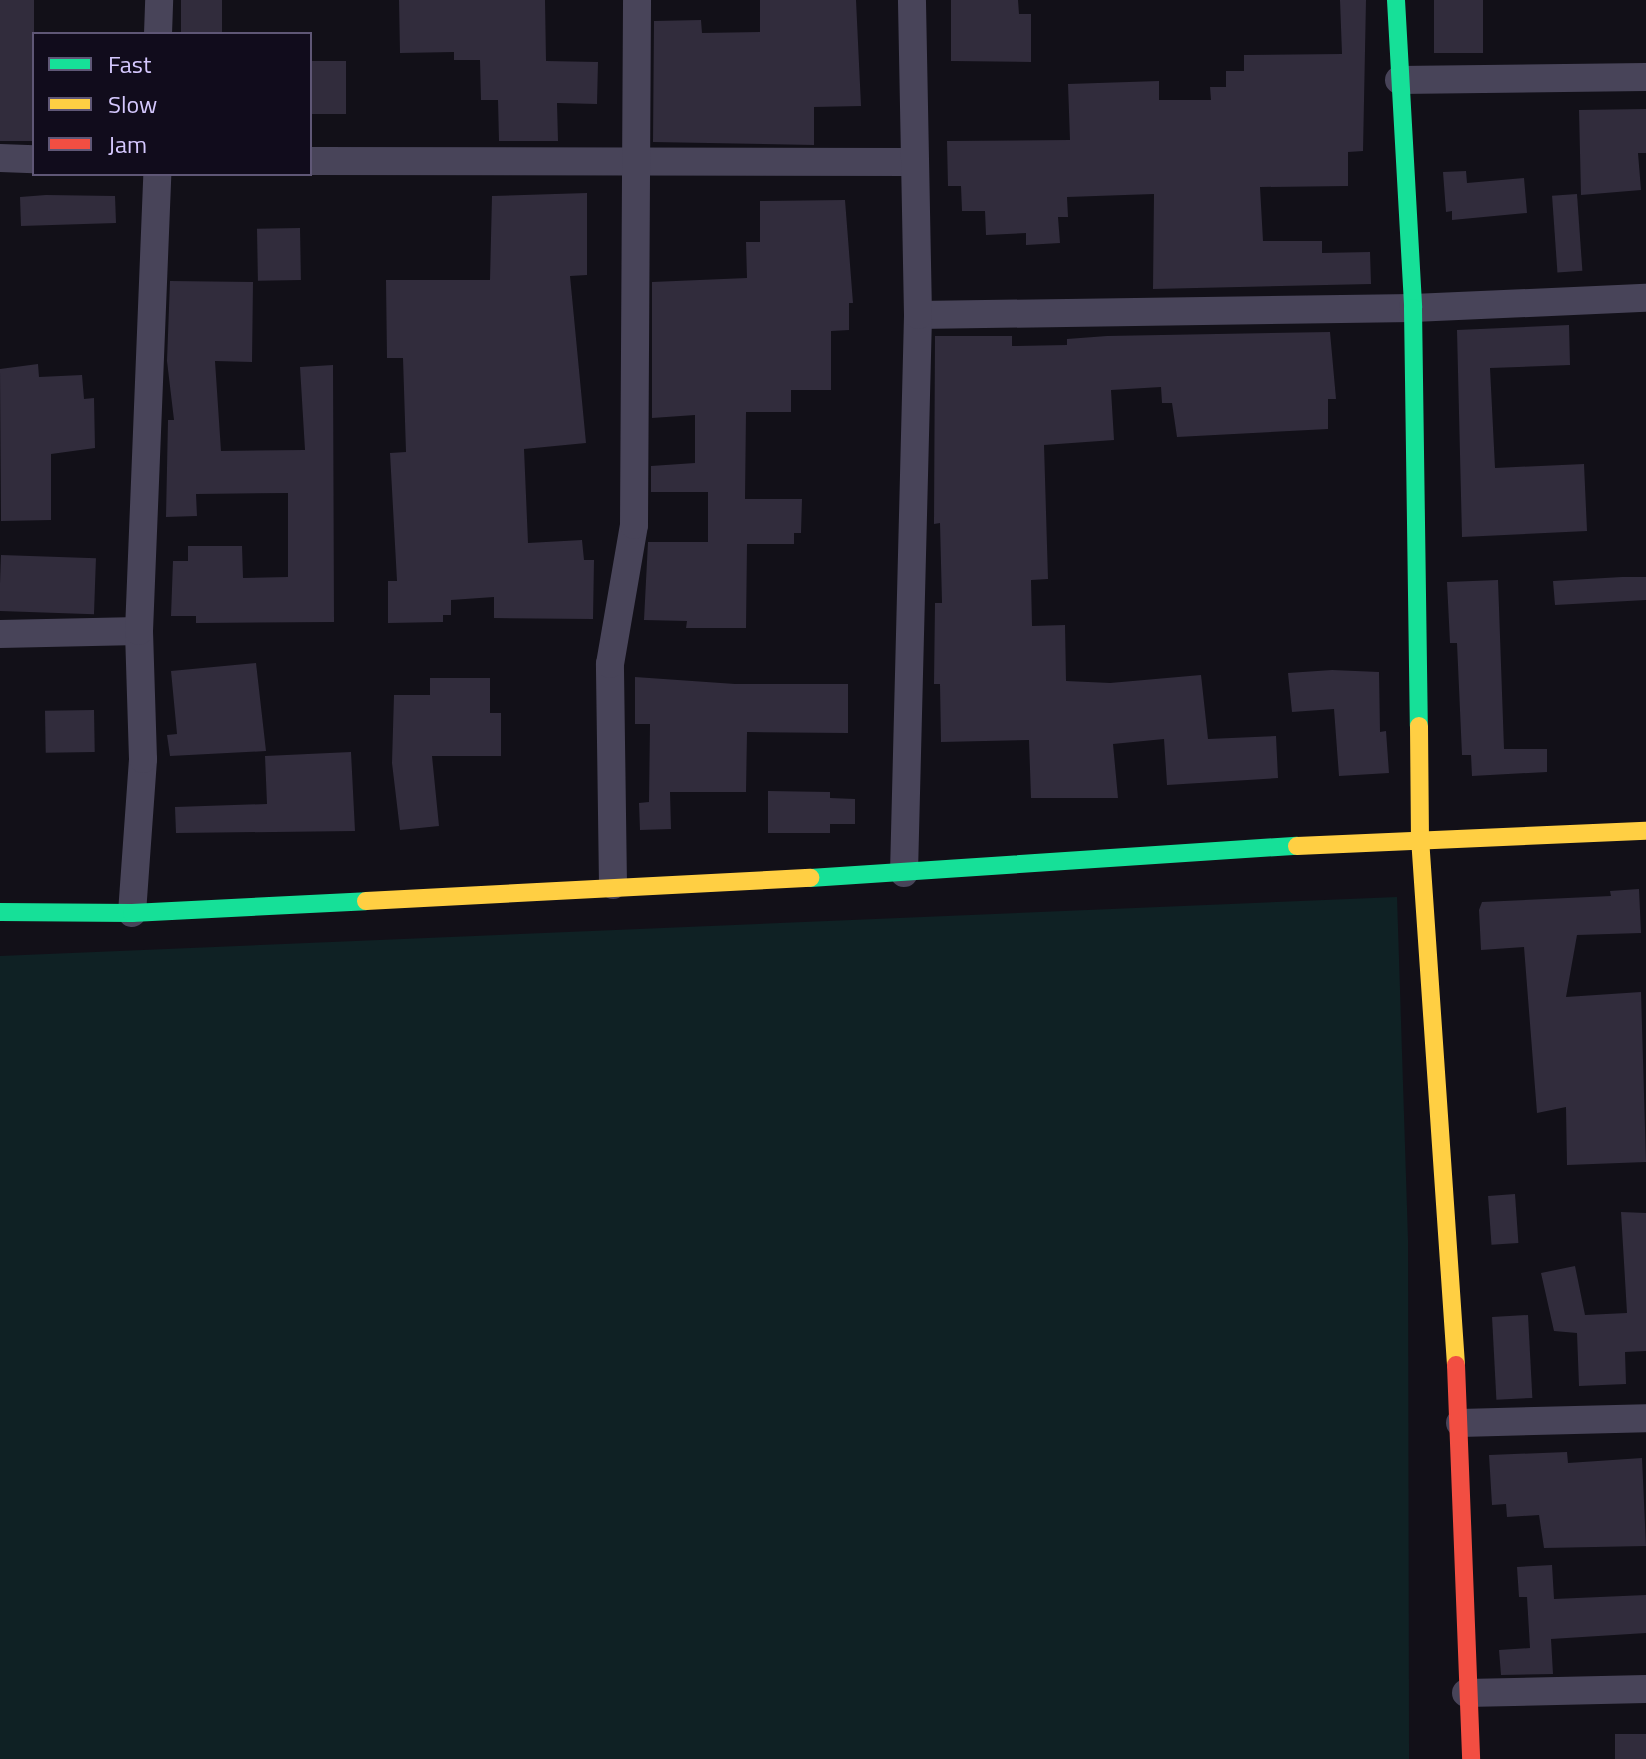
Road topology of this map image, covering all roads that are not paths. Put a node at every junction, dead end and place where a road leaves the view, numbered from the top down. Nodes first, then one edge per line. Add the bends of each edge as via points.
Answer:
1 (159, 0) edge
2 (637, 0) edge
3 (912, 0) edge
4 (1396, 0) edge
5 (158, 32) edge
6 (1646, 77) edge
7 (1399, 80) junction
8 (0, 158) edge
9 (32, 159) edge
10 (636, 159) junction
11 (312, 161) edge
12 (913, 162) junction
13 (157, 176) edge
14 (1646, 298) edge
15 (1413, 308) junction
16 (918, 315) junction
17 (139, 631) junction
18 (0, 634) edge
19 (1646, 831) edge
20 (1420, 838) junction
21 (904, 873) junction
22 (613, 885) junction
23 (0, 912) edge
24 (132, 913) junction
25 (1646, 1418) edge
26 (1460, 1423) junction
27 (1646, 1689) edge
28 (1466, 1693) junction
29 (1471, 1759) edge

1 - 5 street
2 - 10 street
3 - 12 street
4 - 7 street
6 - 7 street
7 - 15 street
8 - 9 street
10 - 11 street
10 - 12 street
10 - 22 street via 634,525 610,664
12 - 16 street
13 - 17 street
14 - 15 street
15 - 16 street
15 - 20 street
16 - 21 street
17 - 18 street
17 - 24 street via 143,759
19 - 20 street
20 - 21 street
20 - 26 street
21 - 22 street
22 - 24 street
23 - 24 street
25 - 26 street
26 - 28 street
27 - 28 street
28 - 29 street

